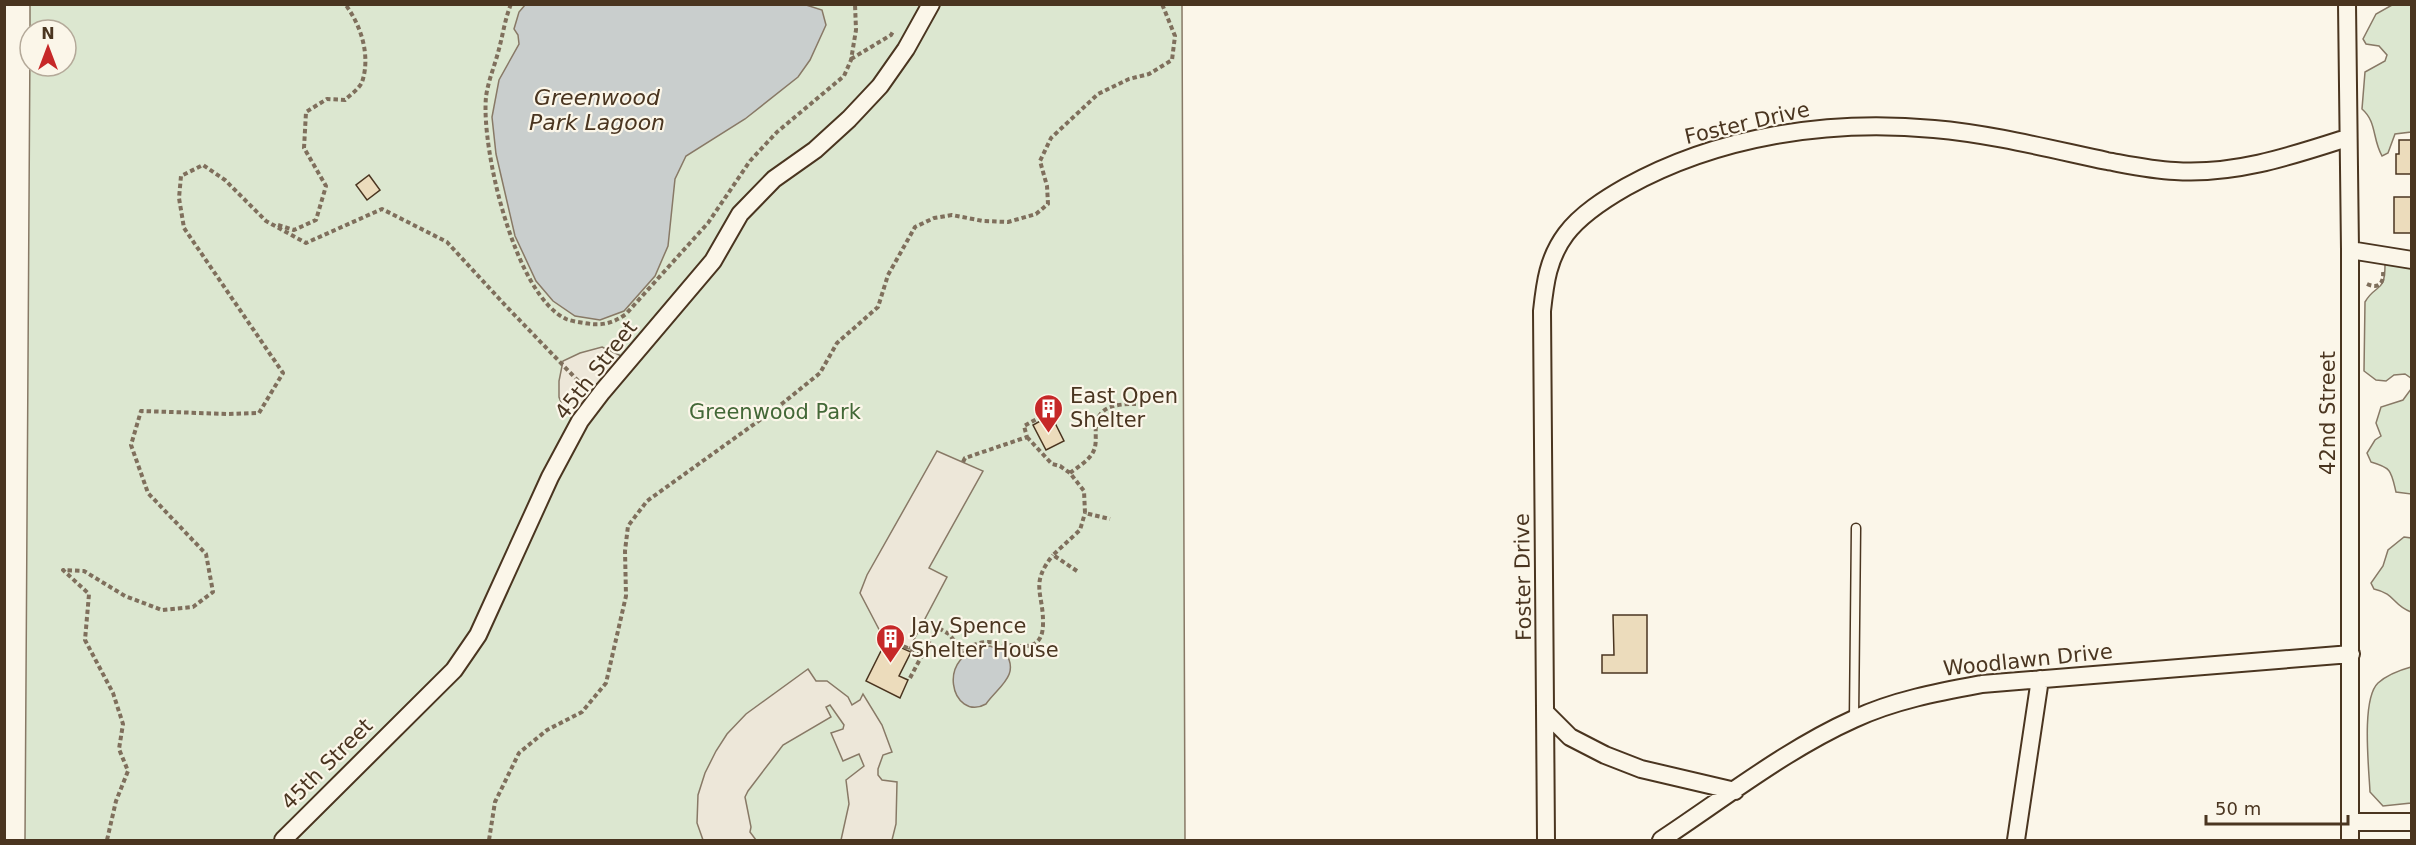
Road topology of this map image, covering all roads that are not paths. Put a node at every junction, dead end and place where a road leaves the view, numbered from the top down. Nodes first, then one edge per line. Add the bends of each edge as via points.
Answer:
1 (931, 4) edge
2 (2347, 4) edge
3 (2347, 138) junction
4 (2350, 250) junction
5 (2412, 260) edge
6 (1856, 528) dead end
7 (2351, 654) junction
8 (2040, 679) junction
9 (1546, 713) junction
10 (1854, 718) junction
11 (1735, 791) junction
12 (2350, 822) junction
13 (2412, 822) edge
14 (283, 840) edge
15 (1546, 840) edge
16 (1661, 840) edge
17 (2016, 840) edge
18 (2350, 840) edge

1 - 14 street, 45th Street via 879,86 849,119 774,179 740,214 713,261 580,421 478,635 454,670
2 - 3 street, 42nd Street
3 - 4 street, 42nd Street
3 - 9 street, Foster Drive via 2237,169 2183,171 1935,129 1821,129 1765,138 1686,159 1641,180 1583,216 1566,233 1554,254 1545,277 1542,311
4 - 5 street
4 - 7 street, 42nd Street
6 - 10 lane
7 - 8 street, Woodlawn Drive
7 - 12 street, 42nd Street
8 - 10 street, Woodlawn Drive via 1935,692
8 - 17 street
9 - 11 street via 1570,737 1605,755 1641,769
9 - 15 street, Foster Drive
10 - 11 street, Woodlawn Drive
11 - 16 street, Woodlawn Drive
12 - 13 street
12 - 18 street, 42nd Street

